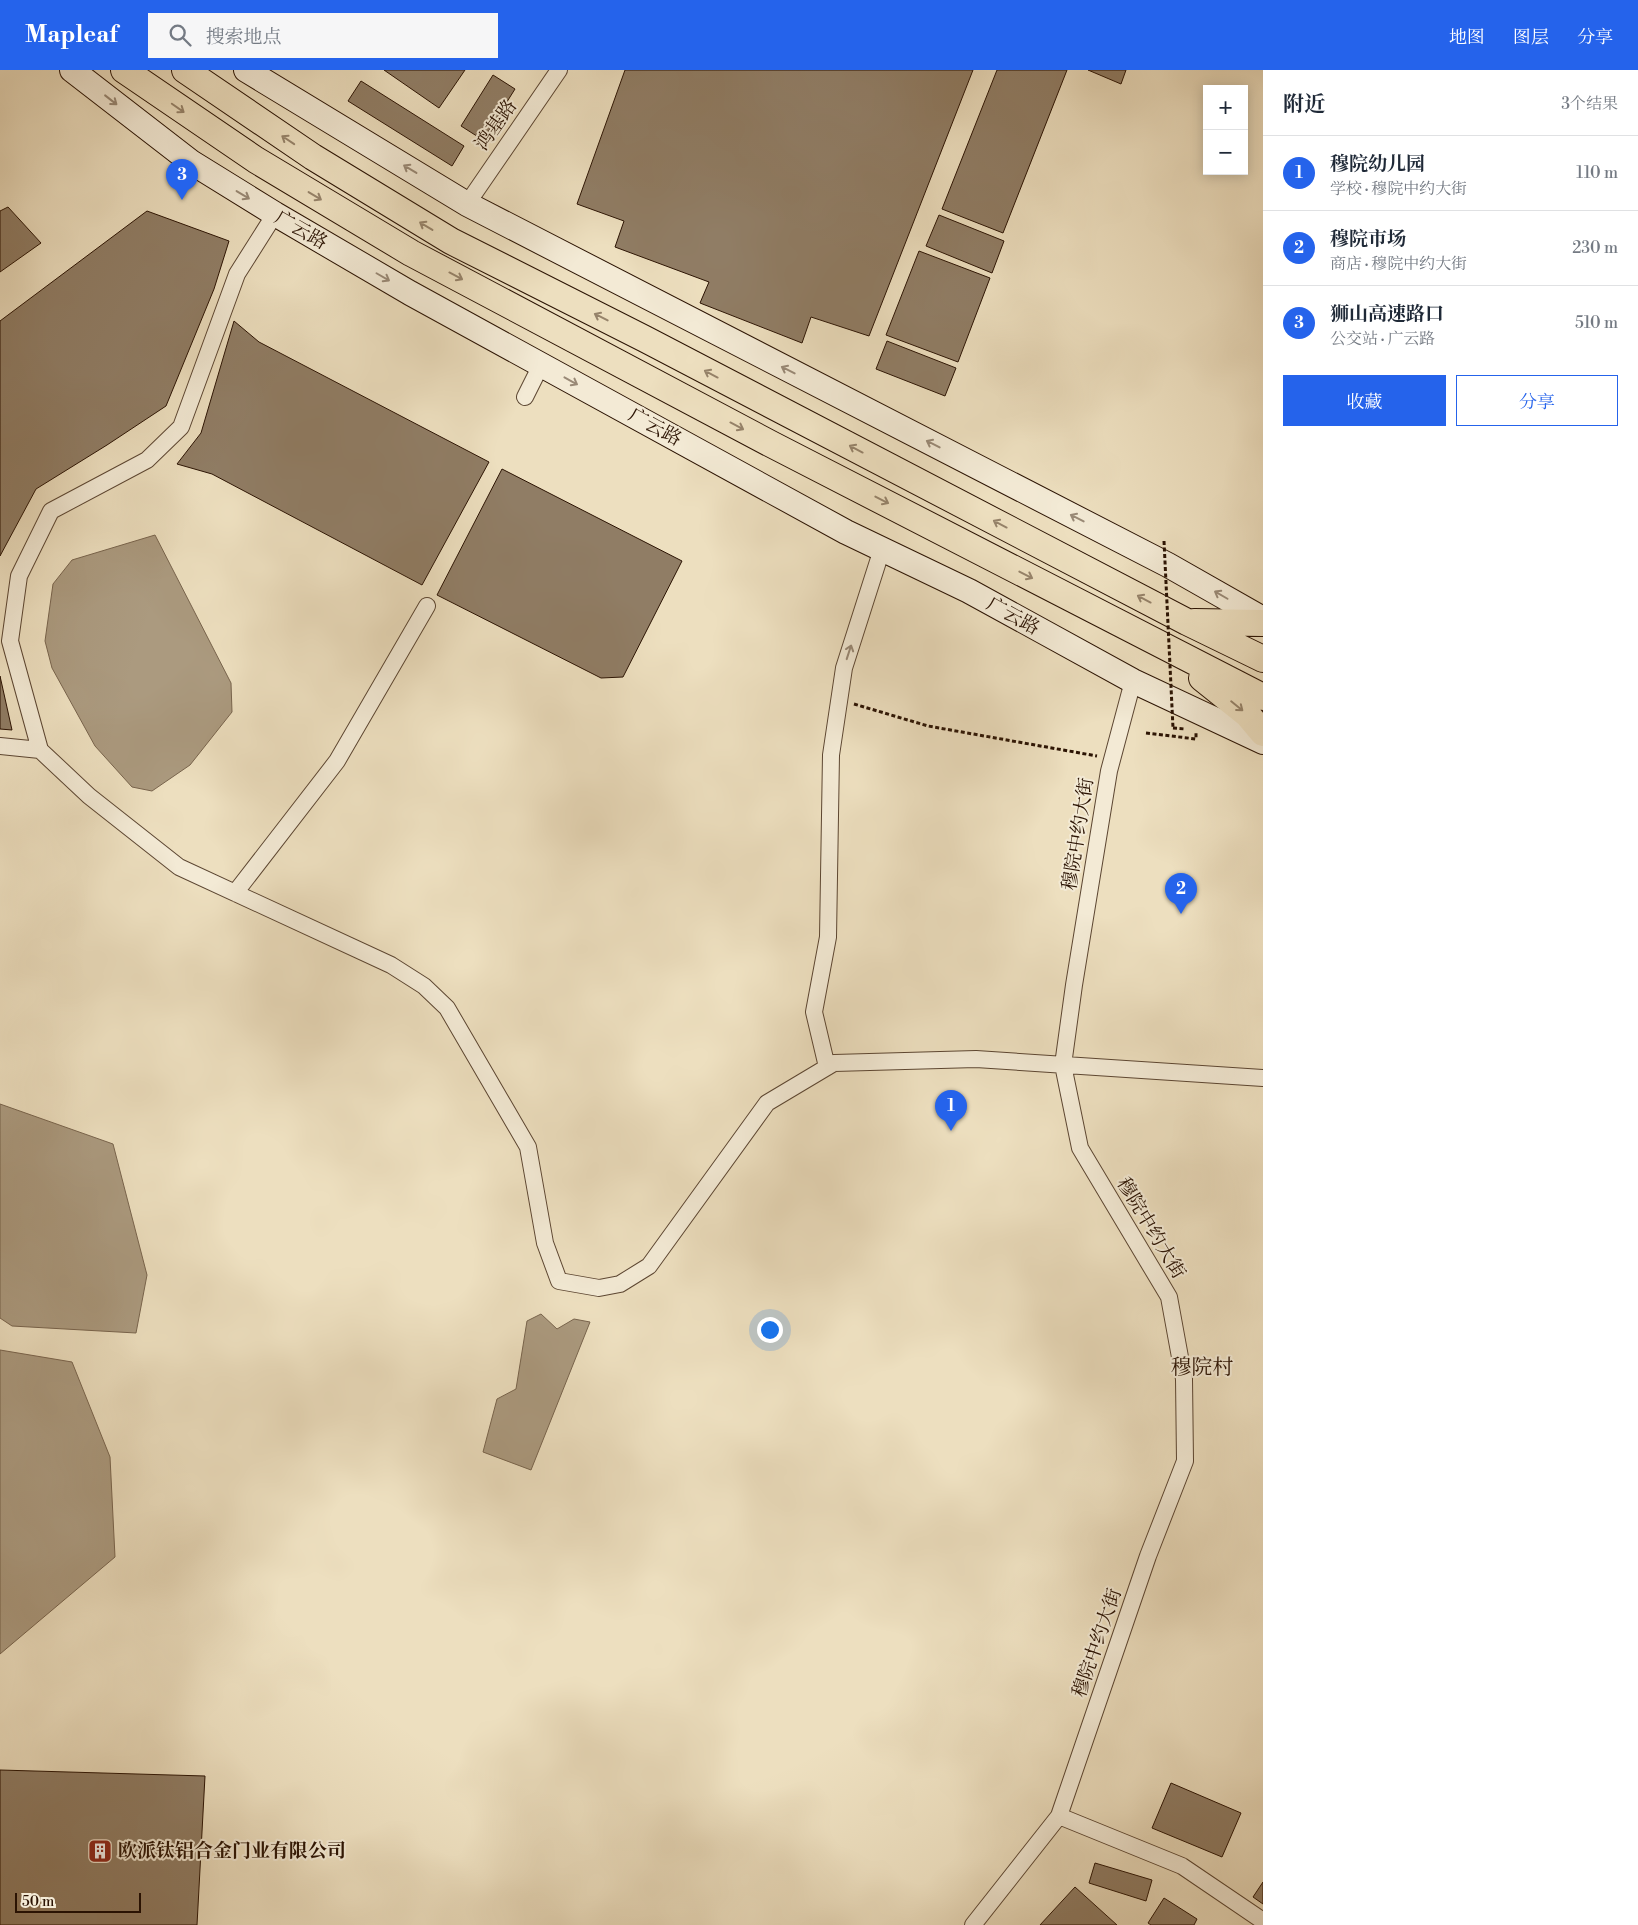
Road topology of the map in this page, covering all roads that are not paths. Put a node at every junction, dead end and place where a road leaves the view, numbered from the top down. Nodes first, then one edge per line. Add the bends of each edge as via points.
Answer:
1 (72, 70) edge
2 (124, 70) edge
3 (185, 70) edge
4 (246, 70) edge
5 (559, 70) edge
6 (467, 204) junction
7 (275, 214) junction
8 (541, 365) junction
9 (525, 397) dead end
10 (882, 549) junction
11 (427, 606) dead end
12 (1263, 619) edge
13 (1187, 622) junction
14 (1263, 623) edge
15 (1158, 643) junction
16 (1263, 660) edge
17 (1133, 681) junction
18 (1263, 697) edge
19 (1263, 732) edge
20 (1263, 742) edge
21 (0, 746) edge
22 (40, 750) junction
23 (235, 893) junction
24 (1063, 1065) junction
25 (827, 1067) junction
26 (1263, 1078) edge
27 (1059, 1816) junction
28 (1263, 1921) edge
29 (973, 1925) edge

1 -> 7 main road, 广云路 via 191,162
2 -> 15 main road, 广云路 via 256,160 420,257
13 -> 3 main road via 451,241 313,157
6 -> 4 main road
5 - 6 street, 鸿基路
12 -> 6 main road via 1168,565
7 -> 8 main road, 广云路
7 - 22 street via 238,274 181,427 147,460 51,511 19,576 10,641
8 - 9 street
8 -> 10 main road, 广云路
10 - 17 main road, 广云路 via 969,591
25 -> 10 street via 814,1012 828,937 831,755 844,668
11 - 23 street via 337,761
13 - 14 main road
13 - 16 main road
15 - 18 main road, 广云路
15 -> 19 main road via 1247,714
17 - 20 main road, 广云路
17 - 24 street, 穆院中约大街 via 1112,759
21 - 22 street
22 - 23 street via 89,796 179,867
23 - 25 street via 391,965 424,986 447,1008 528,1147 545,1243 559,1281 598,1288 620,1284 649,1266 767,1103
24 - 25 street via 976,1059 834,1062
24 - 26 street
24 - 27 street, 穆院中约大街 via 1080,1148 1169,1297 1184,1378 1185,1461 1146,1561
27 - 28 street via 1182,1866
27 - 29 street, 穆院中约大街

